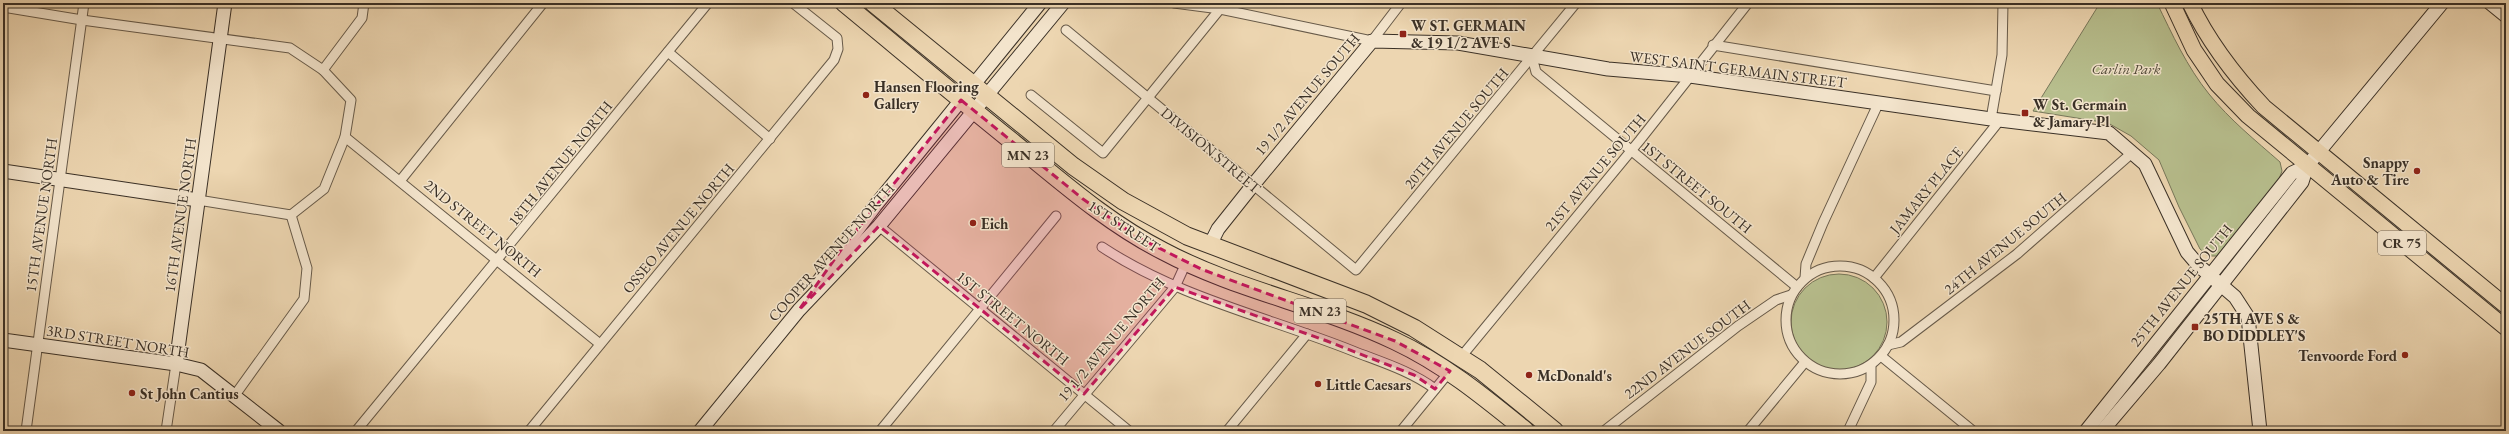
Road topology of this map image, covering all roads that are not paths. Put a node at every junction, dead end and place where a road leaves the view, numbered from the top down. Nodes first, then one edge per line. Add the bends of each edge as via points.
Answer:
1 (84, 3) edge
2 (225, 3) edge
3 (364, 3) edge
4 (543, 3) edge
5 (708, 3) edge
6 (793, 3) edge
7 (844, 3) edge
8 (874, 3) edge
9 (1040, 3) edge
10 (1063, 3) edge
11 (1174, 3) edge
12 (1401, 3) edge
13 (1576, 3) edge
14 (1748, 3) edge
15 (2003, 3) edge
16 (2172, 3) edge
17 (2190, 3) edge
18 (2442, 3) edge
19 (2490, 3) edge
20 (3, 7) edge
21 (1220, 9) junction
22 (2506, 16) edge
23 (82, 20) junction
24 (1066, 30) dead end
25 (220, 39) junction
26 (1372, 41) junction
27 (1713, 45) junction
28 (668, 52) junction
29 (1532, 57) junction
30 (324, 70) junction
31 (1690, 76) junction
32 (974, 85) junction
33 (1996, 91) junction
34 (1031, 94) dead end
35 (987, 96) junction
36 (1148, 98) junction
37 (961, 100) junction
38 (1880, 102) junction
39 (974, 110) junction
40 (1995, 119) junction
41 (346, 137) junction
42 (770, 139) junction
43 (1631, 150) junction
44 (2132, 152) junction
45 (2319, 152) junction
46 (2307, 166) junction
47 (3, 171) edge
48 (60, 179) junction
49 (400, 181) junction
50 (1253, 185) junction
51 (198, 200) junction
52 (291, 215) junction
53 (1056, 216) dead end
54 (879, 226) junction
55 (1210, 245) junction
56 (1102, 247) dead end
57 (497, 262) junction
58 (1186, 263) junction
59 (1356, 270) joint
60 (2210, 276) junction
61 (1805, 278) junction
62 (1874, 278) junction
63 (2222, 286) junction
64 (1175, 287) junction
65 (1797, 287) junction
66 (1791, 296) junction
67 (2506, 306) edge
68 (980, 309) junction
69 (799, 310) junction
70 (2503, 320) edge
71 (1307, 334) junction
72 (3, 340) edge
73 (600, 344) junction
74 (37, 345) junction
75 (1888, 345) junction
76 (1881, 356) junction
77 (1461, 357) junction
78 (1805, 362) junction
79 (176, 364) junction
80 (1871, 365) junction
81 (1450, 371) junction
82 (1435, 389) junction
83 (1084, 394) junction
84 (235, 395) junction
85 (26, 431) edge
86 (166, 431) edge
87 (279, 431) edge
88 (356, 431) edge
89 (529, 431) edge
90 (700, 431) edge
91 (880, 431) edge
92 (1054, 431) edge
93 (1129, 431) edge
94 (1227, 431) edge
95 (1401, 431) edge
96 (1526, 431) edge
97 (1555, 431) edge
98 (1604, 431) edge
99 (1748, 431) edge
100 (1848, 431) edge
101 (1973, 431) edge
102 (2086, 431) edge
103 (2102, 431) edge
104 (2260, 431) edge

1 - 23 street, 15TH AVENUE NORTH
2 - 25 street, 16TH AVENUE NORTH
3 - 30 street via 362,18
4 - 49 street
5 - 28 street, 18TH AVENUE NORTH
6 - 42 street, OSSEO AVENUE NORTH via 837,38 838,49 834,60
7 - 37 highway, 1ST STREET / MN 23
8 - 32 highway, 1ST STREET / MN 23
9 - 32 street
10 - 35 street, COOPER AVENUE NORTH
11 - 21 street, WEST SAINT GERMAIN STREET
12 - 26 street, 19 1/2 AVENUE SOUTH
13 - 29 street, 20TH AVENUE SOUTH
14 - 27 street, 21ST AVENUE SOUTH
15 - 33 street, JAMARY PLACE via 2002,54
16 - 46 main road, CR 75 via 2194,50 2217,84 2248,116
17 - 45 main road, CR 75 via 2204,33 2235,76 2264,107
18 - 45 street, 25TH AVENUE SOUTH
19 - 22 street
20 - 23 street
21 - 26 street, WEST SAINT GERMAIN STREET
21 - 36 street
23 - 25 street
23 - 48 street, 15TH AVENUE NORTH
24 - 36 street, DIVISION STREET
25 - 30 street via 290,48
25 - 51 street, 16TH AVENUE NORTH
26 - 29 street, WEST SAINT GERMAIN STREET via 1458,43
26 - 50 street, 19 1/2 AVENUE SOUTH
27 - 31 street, 21ST AVENUE SOUTH
27 - 33 street, WEST SAINT GERMAIN STREET
28 - 42 street
28 - 57 street, 18TH AVENUE NORTH
29 - 31 street, WEST SAINT GERMAIN STREET via 1608,69
29 - 43 street, 1ST STREET SOUTH via 1536,72
29 - 59 street, 20TH AVENUE SOUTH
30 - 41 street via 351,100
31 - 38 street, WEST SAINT GERMAIN STREET
31 - 43 street, 21ST AVENUE SOUTH
32 - 35 highway, 1ST STREET / MN 23
32 - 37 street
33 - 40 street, JAMARY PLACE
34 - 36 street via 1103,153
35 - 39 street, COOPER AVENUE NORTH
35 - 55 highway, 1ST STREET / MN 23 via 1102,187 1152,218
36 - 50 street, DIVISION STREET
37 - 39 highway, 1ST STREET / MN 23
37 - 69 street via 843,247
38 - 40 street, WEST SAINT GERMAIN STREET
38 - 61 street via 1823,223 1806,264
39 - 54 street, COOPER AVENUE NORTH
39 - 58 highway, 1ST STREET / MN 23 via 1107,217 1139,238
40 - 44 street, WEST SAINT GERMAIN STREET via 2109,133
40 - 62 street, JAMARY PLACE
41 - 49 street, 2ND STREET NORTH
41 - 52 street via 324,189
42 - 73 street, OSSEO AVENUE NORTH
43 - 65 street, 1ST STREET SOUTH
43 - 77 street, 21ST AVENUE SOUTH
44 - 60 street, WEST SAINT GERMAIN STREET via 2145,164 2153,178 2187,252
44 - 75 street, 24TH AVENUE SOUTH via 2017,254 1902,342
45 - 46 street, 25TH AVENUE SOUTH
45 - 67 main road, CR 75
46 - 60 street, 25TH AVENUE SOUTH via 2292,173
46 - 63 street, 25TH AVENUE SOUTH via 2302,182
46 - 70 main road, CR 75
47 - 48 street
48 - 51 street
48 - 74 street, 15TH AVENUE NORTH
49 - 57 street, 2ND STREET NORTH
50 - 55 street, 19 1/2 AVENUE SOUTH via 1218,229
50 - 59 street, DIVISION STREET
51 - 52 street
51 - 79 street, 16TH AVENUE NORTH
52 - 84 street via 307,268 304,299
53 - 68 street
54 - 68 street, 1ST STREET NORTH
54 - 69 street, COOPER AVENUE NORTH
55 - 77 highway, 1ST STREET / MN 23 via 1366,304 1414,328
56 - 64 street via 1144,273
57 - 73 street, 2ND STREET NORTH
57 - 88 street, 18TH AVENUE NORTH
58 - 64 street, 19 1/2 AVENUE NORTH
58 - 81 highway, 1ST STREET / MN 23 via 1355,324 1395,341
60 - 63 street, WEST SAINT GERMAIN STREET
60 - 102 street, 25TH AVENUE SOUTH
61 - 62 street via 1821,269 1839,266 1858,269
61 - 65 street
62 - 75 street via 1886,292 1893,309 1894,328
63 - 103 street, 25TH AVENUE SOUTH
63 - 104 street, WEST SAINT GERMAIN STREET via 2235,296 2248,317
64 - 71 street
64 - 83 street, 19 1/2 AVENUE NORTH
65 - 66 street
66 - 78 street via 1786,313 1786,331 1793,348
66 - 98 street, 22ND AVENUE SOUTH via 1776,300 1738,326
68 - 83 street, 1ST STREET NORTH
68 - 91 street
69 - 90 street, COOPER AVENUE NORTH
71 - 82 street via 1414,375
71 - 94 street
72 - 74 street, 3RD STREET NORTH
73 - 89 street, OSSEO AVENUE NORTH
74 - 79 street, 3RD STREET NORTH
74 - 85 street, 15TH AVENUE NORTH
75 - 76 street
76 - 80 street
76 - 101 street
77 - 97 highway, MN 23
78 - 80 street via 1820,371 1838,375 1855,373
78 - 99 street
79 - 84 street, 3RD STREET NORTH via 201,370
79 - 86 street, 16TH AVENUE NORTH
80 - 100 street via 1871,382
81 - 82 street
81 - 96 highway, MN 23
82 - 95 street
83 - 92 street, 19 1/2 AVENUE NORTH
83 - 93 street, 1ST STREET NORTH
84 - 87 street, 3RD STREET NORTH

